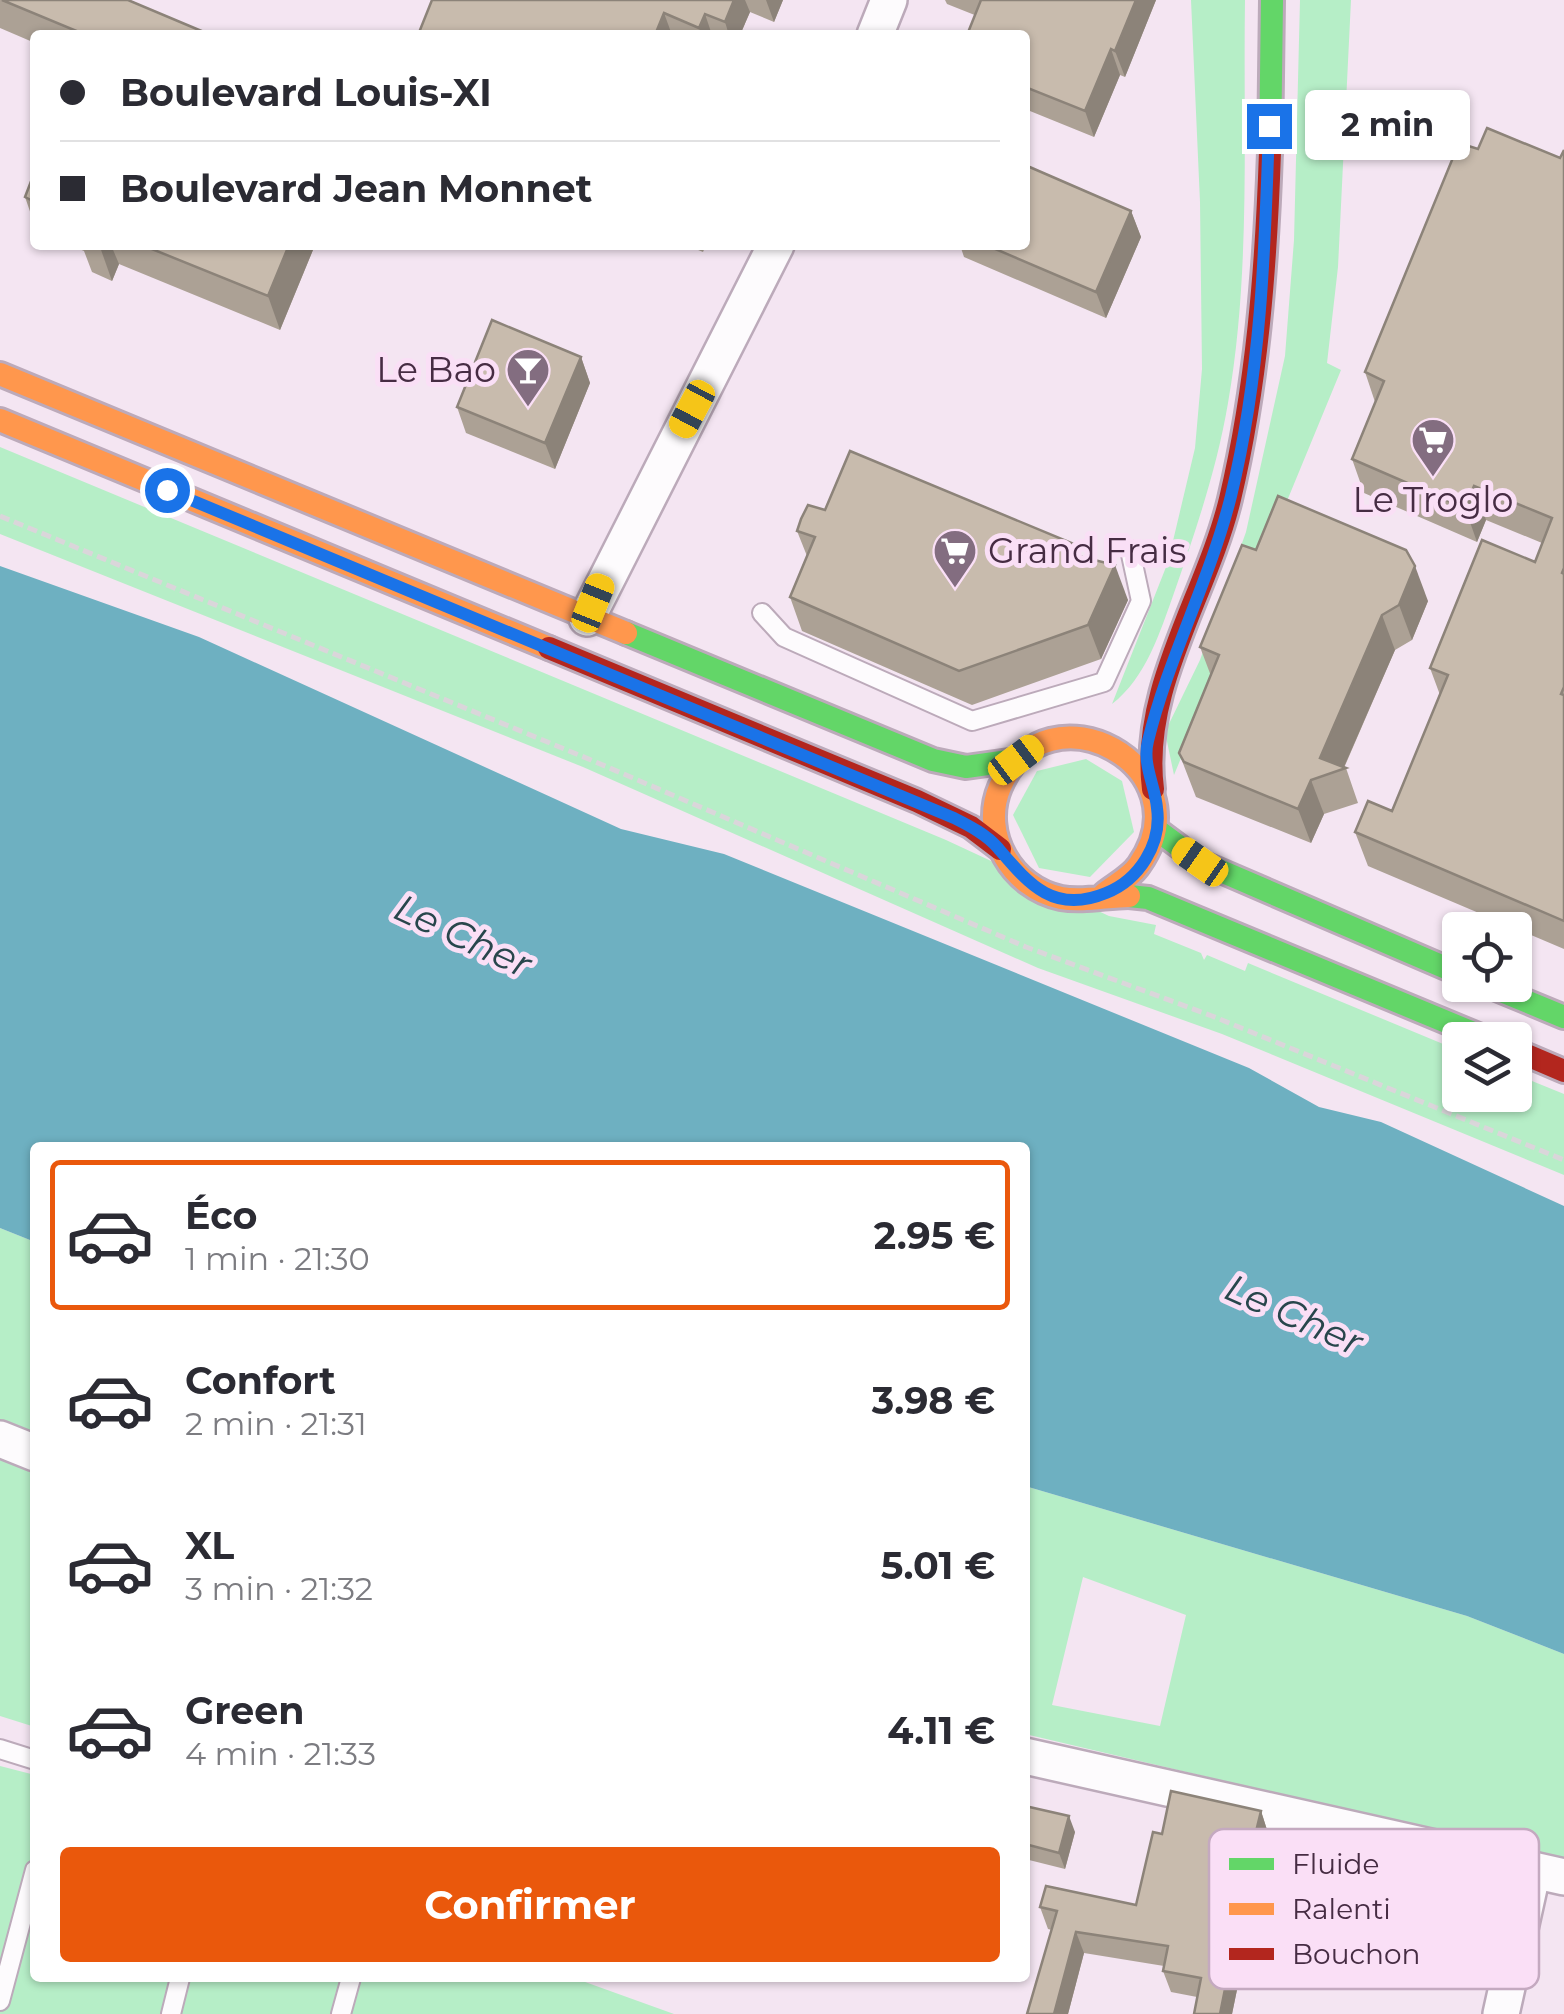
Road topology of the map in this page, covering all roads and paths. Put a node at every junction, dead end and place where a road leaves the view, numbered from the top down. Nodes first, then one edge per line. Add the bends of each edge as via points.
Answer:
1 (889, 0) edge
2 (1272, 0) edge
3 (876, 30) edge
4 (773, 250) edge
5 (0, 374) edge
6 (0, 420) edge
7 (0, 516) edge
8 (1130, 550) dead end
9 (1196, 608) junction
10 (762, 612) dead end
11 (587, 618) junction
12 (1085, 736) junction
13 (1016, 760) junction
14 (1153, 789) junction
15 (1157, 830) junction
16 (1000, 849) junction
17 (1104, 894) junction
18 (1442, 966) edge
19 (1530, 1002) edge
20 (1564, 1016) edge
21 (1447, 1022) edge
22 (1532, 1057) edge
23 (1564, 1070) edge
24 (1564, 1160) edge
25 (0, 1439) edge
26 (30, 1450) edge
27 (0, 1749) edge
28 (1030, 1757) edge
29 (30, 1758) edge
30 (1352, 1829) edge
31 (1549, 1873) edge
32 (30, 1889) edge
33 (1539, 1902) edge
34 (179, 1982) edge
35 (350, 1982) edge
36 (1510, 1989) edge
37 (0, 2001) edge
38 (171, 2014) edge
39 (341, 2014) edge
40 (1501, 2014) edge

1 - 3 street
2 - 9 main road via 1257,355 1230,497
4 - 11 street
5 - 11 main road
6 - 16 main road via 917,801 971,826
7 - 24 path via 1026,947
8 - 10 lane via 1141,601 1104,682 972,721 784,638
9 - 12 main road via 1162,674 1126,719
9 - 14 main road via 1147,745
11 - 13 main road via 933,760 966,767
12 - 13 main road via 1048,741
12 - 14 main road via 1126,753
13 - 16 main road via 995,802
14 - 15 main road
15 - 17 main road via 1140,869
15 - 18 main road via 1200,862
16 - 17 main road via 1025,882 1043,892 1063,898
17 - 21 main road via 1148,898
19 - 20 main road
22 - 23 main road
25 - 26 street
27 - 29 lane
28 - 30 street
31 - 33 street
32 - 37 lane
34 - 38 lane
35 - 39 lane
36 - 40 street

